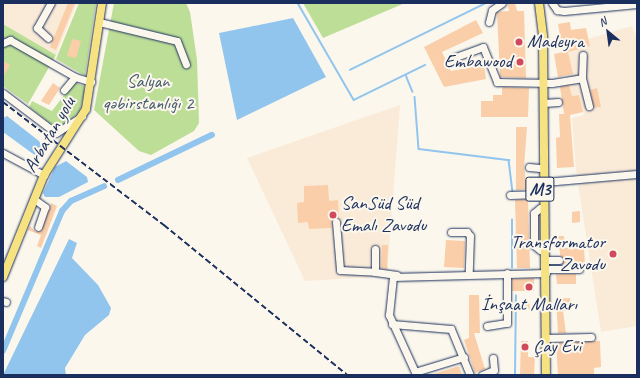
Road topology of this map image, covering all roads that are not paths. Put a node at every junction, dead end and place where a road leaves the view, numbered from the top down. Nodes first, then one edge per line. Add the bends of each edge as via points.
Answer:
1 (51, 3) edge
2 (102, 3) edge
3 (502, 3) edge
4 (534, 3) edge
5 (539, 3) edge
6 (552, 3) edge
7 (618, 4) edge
8 (637, 4) edge
9 (579, 6) edge
10 (588, 6) edge
11 (99, 22) junction
12 (489, 22) dead end
13 (48, 38) dead end
14 (3, 43) edge
15 (582, 55) dead end
16 (453, 58) dead end
17 (186, 64) dead end
18 (75, 77) junction
19 (582, 78) junction
20 (91, 82) junction
21 (541, 83) junction
22 (64, 90) dead end
23 (3, 93) edge
24 (558, 102) dead end
25 (544, 103) junction
26 (589, 106) dead end
27 (82, 116) junction
28 (3, 153) edge
29 (529, 167) dead end
30 (540, 168) junction
31 (637, 174) edge
32 (44, 175) junction
33 (545, 182) junction
34 (540, 194) junction
35 (510, 195) dead end
36 (34, 199) junction
37 (336, 222) dead end
38 (38, 226) dead end
39 (451, 232) dead end
40 (375, 249) dead end
41 (559, 260) dead end
42 (544, 269) junction
43 (579, 269) dead end
44 (376, 272) junction
45 (507, 273) junction
46 (468, 274) junction
47 (397, 275) junction
48 (3, 277) edge
49 (392, 324) junction
50 (487, 326) dead end
51 (591, 337) dead end
52 (546, 338) junction
53 (464, 357) junction
54 (493, 358) dead end
55 (415, 374) edge
56 (470, 375) edge
57 (482, 375) edge
58 (541, 375) edge
59 (546, 375) edge

1 - 13 street via 37,28
2 - 11 main road, Arbatan yolu
3 - 12 street via 492,10
4 - 21 main road, M3
5 - 21 main road
6 - 9 street via 559,11
7 - 8 street
7 - 10 street
9 - 10 street
11 - 17 street via 177,41
11 - 20 main road, Arbatan yolu
14 - 18 street via 10,40
15 - 19 street
16 - 21 street via 483,48 495,81
18 - 20 street
18 - 22 street
19 - 21 street
19 - 26 street
20 - 27 main road, Arbatan yolu
21 - 25 main road
21 - 30 main road, M3
23 - 27 street via 56,133
24 - 25 street
25 - 33 main road
27 - 32 main road, Arbatan yolu
28 - 32 street
29 - 30 street
30 - 34 main road, M3
31 - 33 street
32 - 36 main road, Arbatan yolu
33 - 42 main road
34 - 35 street
34 - 42 main road, M3 via 540,250
36 - 38 street via 45,207
36 - 48 main road, Arbatan yolu
37 - 44 street via 340,270
39 - 46 street via 466,232 470,236
40 - 44 street
41 - 42 street
42 - 43 street
42 - 45 street
42 - 52 main road
42 - 58 main road, M3
44 - 47 street
45 - 46 street
45 - 50 street via 507,323
46 - 47 street
47 - 49 street via 391,280 389,303
49 - 53 street via 451,329
49 - 55 street
51 - 52 street
52 - 59 main road
53 - 55 street
53 - 56 street
54 - 57 street via 494,370

